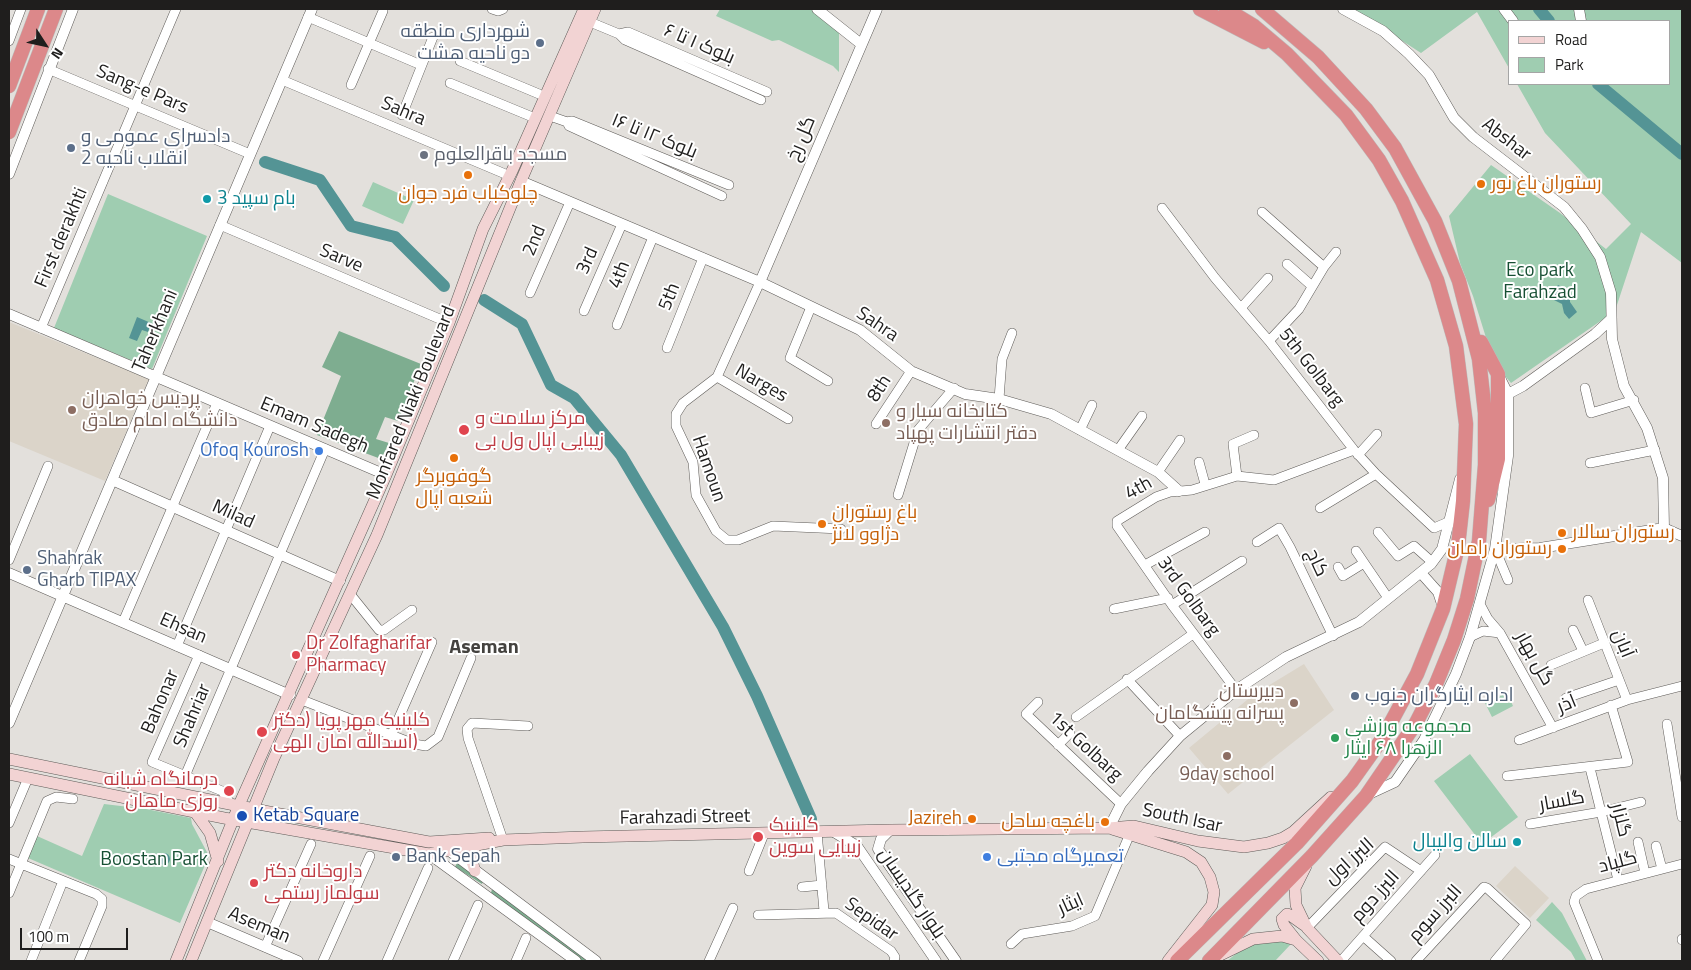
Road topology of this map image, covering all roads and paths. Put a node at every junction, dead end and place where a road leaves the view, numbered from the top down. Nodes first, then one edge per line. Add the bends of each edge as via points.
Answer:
1 (21, 9) edge
2 (38, 9) edge
3 (56, 9) edge
4 (73, 9) edge
5 (176, 9) edge
6 (492, 9) edge
7 (503, 9) edge
8 (577, 9) edge
9 (584, 9) edge
10 (595, 9) edge
11 (817, 9) edge
12 (877, 9) edge
13 (1200, 9) edge
14 (1226, 9) edge
15 (1262, 9) edge
16 (1343, 9) edge
17 (1504, 9) edge
18 (383, 11) dead end
19 (310, 13) edge
20 (1512, 20) edge
21 (590, 22) junction
22 (619, 34) junction
23 (432, 37) dead end
24 (9, 41) edge
25 (369, 43) junction
26 (861, 44) junction
27 (1287, 54) junction
28 (460, 61) dead end
29 (421, 65) junction
30 (48, 69) junction
31 (282, 80) junction
32 (352, 84) dead end
33 (450, 84) dead end
34 (9, 86) edge
35 (767, 92) dead end
36 (539, 94) junction
37 (761, 100) dead end
38 (137, 106) junction
39 (402, 115) dead end
40 (530, 116) junction
41 (550, 116) junction
42 (566, 122) junction
43 (9, 132) edge
44 (250, 154) junction
45 (9, 174) edge
46 (511, 174) junction
47 (521, 181) junction
48 (728, 185) dead end
49 (722, 196) dead end
50 (570, 202) junction
51 (1162, 208) dead end
52 (1262, 212) dead end
53 (622, 224) junction
54 (220, 225) junction
55 (653, 237) junction
56 (1336, 252) dead end
57 (703, 258) junction
58 (1287, 264) dead end
59 (1324, 266) junction
60 (1268, 278) dead end
61 (760, 282) junction
62 (1312, 286) junction
63 (459, 293) junction
64 (530, 293) dead end
65 (474, 297) junction
66 (811, 308) junction
67 (1241, 308) junction
68 (584, 310) dead end
69 (9, 314) edge
70 (1610, 320) junction
71 (1470, 322) junction
72 (449, 323) junction
73 (617, 325) dead end
74 (41, 328) junction
75 (1012, 333) dead end
76 (1270, 341) junction
77 (667, 348) dead end
78 (910, 371) junction
79 (1498, 374) junction
80 (156, 377) junction
81 (717, 377) junction
82 (828, 381) dead end
83 (954, 388) junction
84 (1585, 388) dead end
85 (1508, 394) junction
86 (999, 399) junction
87 (1634, 400) junction
88 (217, 403) junction
89 (1092, 405) dead end
90 (1142, 416) dead end
91 (788, 419) dead end
92 (876, 424) dead end
93 (270, 426) junction
94 (1080, 430) junction
95 (1377, 434) dead end
96 (1254, 435) dead end
97 (1180, 440) dead end
98 (324, 449) junction
99 (1118, 450) junction
100 (1655, 450) junction
101 (1356, 453) junction
102 (1199, 462) dead end
103 (1590, 463) dead end
104 (1465, 464) junction
105 (48, 466) dead end
106 (1158, 472) junction
107 (1376, 474) junction
108 (386, 476) junction
109 (1237, 476) junction
110 (112, 480) junction
111 (1205, 484) junction
112 (1179, 491) junction
113 (898, 496) dead end
114 (172, 507) junction
115 (1320, 508) dead end
116 (1117, 522) joint
117 (1448, 522) junction
118 (1664, 528) junction
119 (841, 529) dead end
120 (1480, 529) junction
121 (226, 531) junction
122 (361, 531) junction
123 (1205, 532) dead end
124 (1378, 532) dead end
125 (377, 535) junction
126 (1682, 536) edge
127 (1257, 542) dead end
128 (1496, 549) junction
129 (1356, 551) dead end
130 (280, 554) junction
131 (9, 560) edge
132 (1242, 561) dead end
133 (1432, 562) junction
134 (1364, 563) junction
135 (1145, 565) junction
136 (1338, 567) dead end
137 (9, 573) edge
138 (1421, 573) junction
139 (1508, 580) dead end
140 (340, 581) junction
141 (350, 594) junction
142 (63, 596) junction
143 (1388, 598) junction
144 (1588, 600) dead end
145 (1170, 602) junction
146 (1480, 604) junction
147 (1114, 609) dead end
148 (1443, 609) junction
149 (412, 610) dead end
150 (123, 622) junction
151 (1573, 630) dead end
152 (1500, 633) junction
153 (1193, 634) junction
154 (1333, 636) junction
155 (1470, 637) junction
156 (432, 642) dead end
157 (1604, 643) junction
158 (177, 646) junction
159 (1583, 651) junction
160 (199, 655) junction
161 (471, 658) dead end
162 (1551, 664) dead end
163 (230, 669) junction
164 (1127, 679) junction
165 (1619, 680) junction
166 (1682, 686) edge
167 (1236, 690) junction
168 (290, 695) junction
169 (1566, 698) dead end
170 (302, 700) junction
171 (1627, 700) junction
172 (1038, 702) dead end
173 (1611, 705) junction
174 (1076, 716) dead end
175 (9, 723) edge
176 (1667, 724) dead end
177 (528, 726) dead end
178 (1553, 728) junction
179 (1070, 733) dead end
180 (391, 736) junction
181 (1180, 736) junction
182 (1519, 740) dead end
183 (1058, 745) junction
184 (9, 759) edge
185 (1590, 768) junction
186 (9, 774) edge
187 (185, 776) junction
188 (1508, 776) dead end
189 (28, 778) junction
190 (1352, 781) junction
191 (1679, 786) edge
192 (149, 787) junction
193 (1366, 796) junction
194 (73, 799) dead end
195 (146, 802) junction
196 (1641, 802) dead end
197 (234, 804) junction
198 (1121, 804) junction
199 (254, 808) junction
200 (195, 812) junction
201 (1601, 812) junction
202 (302, 817) junction
203 (1682, 817) edge
204 (234, 819) junction
205 (249, 822) junction
206 (9, 823) edge
207 (1530, 824) dead end
208 (1109, 828) junction
209 (298, 830) junction
210 (890, 830) junction
211 (833, 831) junction
212 (817, 832) junction
213 (764, 834) junction
214 (1129, 836) junction
215 (503, 840) junction
216 (438, 841) junction
217 (1638, 842) dead end
218 (311, 844) dead end
219 (478, 845) junction
220 (1656, 846) dead end
221 (878, 849) junction
222 (447, 851) junction
223 (428, 854) junction
224 (1435, 855) dead end
225 (370, 856) dead end
226 (1312, 856) junction
227 (865, 857) junction
228 (9, 859) edge
229 (218, 861) junction
230 (21, 864) junction
231 (1682, 864) edge
232 (428, 868) dead end
233 (1662, 869) junction
234 (475, 871) junction
235 (749, 871) dead end
236 (1421, 872) junction
237 (1645, 873) junction
238 (1618, 880) junction
239 (64, 881) junction
240 (490, 883) junction
241 (822, 886) junction
242 (802, 887) dead end
243 (9, 893) edge
244 (484, 893) junction
245 (478, 905) dead end
246 (733, 908) dead end
247 (824, 911) junction
248 (758, 914) dead end
249 (207, 922) junction
250 (1307, 928) junction
251 (1363, 936) junction
252 (526, 938) dead end
253 (1296, 940) junction
254 (1011, 944) dead end
255 (265, 947) junction
256 (30, 961) edge
257 (79, 961) edge
258 (176, 961) edge
259 (191, 961) edge
260 (298, 961) edge
261 (323, 961) edge
262 (387, 961) edge
263 (453, 961) edge
264 (516, 961) edge
265 (576, 961) edge
266 (596, 961) edge
267 (709, 961) edge
268 (894, 961) edge
269 (936, 961) edge
270 (956, 961) edge
271 (1168, 961) edge
272 (1176, 961) edge
273 (1210, 961) edge
274 (1318, 961) edge
275 (1339, 961) edge
276 (1391, 961) edge
277 (1416, 961) edge
278 (1495, 961) edge
279 (1598, 961) edge

1 - 24 street
2 - 34 highway
3 - 43 highway
4 - 30 street
5 - 38 street, First derakhti
6 - 7 street
8 - 36 main road
9 - 46 main road, Monfared Niaki Boulevard
10 - 21 main road, Monfared Niaki Boulevard
11 - 26 street
12 - 26 street, گل رخ
13 - 27 highway
14 - 27 highway via 1254,26
15 - 71 highway via 1337,76 1394,148 1435,221 1459,281
16 - 70 street, Abshar via 1383,31 1409,54 1429,75 1454,118 1473,137 1564,207 1600,256 1611,293
17 - 20 street
18 - 25 street
19 - 25 street
19 - 31 street, Taherkhani
21 - 22 street
21 - 41 main road, Monfared Niaki Boulevard
22 - 35 street, بلوک ۱ تا ۶ via 628,32
22 - 37 street via 625,40
23 - 29 street
25 - 29 street
25 - 32 street
26 - 61 street, گل رخ
27 - 104 highway via 1364,138 1402,201 1426,250 1448,311 1456,346 1464,398
28 - 36 street
29 - 39 street
30 - 38 street, Sang-e Pars
30 - 45 street
31 - 44 street, Taherkhani
31 - 46 street, Sahra
33 - 40 street
36 - 40 main road
38 - 44 street, Sang-e Pars
38 - 74 street, First derakhti
40 - 46 main road via 513,158
41 - 42 street
41 - 47 main road, Monfared Niaki Boulevard
42 - 48 street, بلوک ۱۲ تا ۱۶ via 572,121
42 - 49 street
44 - 54 street, Taherkhani
46 - 63 main road, Monfared Niaki Boulevard via 483,229
47 - 50 street, Sahra
47 - 65 main road, Monfared Niaki Boulevard
50 - 53 street, Sahra
50 - 64 street, 2nd
51 - 67 street, 5th Golbarg
52 - 59 street
53 - 55 street, Sahra
53 - 68 street, 3rd
54 - 72 street, Sarve
54 - 80 street, Taherkhani
55 - 57 street, Sahra
55 - 73 street, 4th
56 - 59 street
57 - 61 street, Sahra
57 - 77 street, 5th
58 - 62 street
59 - 62 street
60 - 67 street
61 - 66 street, Sahra
61 - 81 street, Hamoun
62 - 76 street via 1299,309
63 - 65 main road via 463,303
63 - 72 main road, Monfared Niaki Boulevard
65 - 125 main road, Monfared Niaki Boulevard
66 - 78 street, Sahra via 860,330
66 - 82 street via 790,358
67 - 76 street, 5th Golbarg
69 - 74 street, Emam Sadegh
70 - 85 street via 1595,334
70 - 87 street, Abshar via 1624,386
71 - 79 highway
71 - 120 highway via 1480,359 1485,413
72 - 108 main road, Monfared Niaki Boulevard
74 - 80 street, Emam Sadegh
75 - 86 street via 1002,359
76 - 101 street, 5th Golbarg
78 - 83 street, Sahra
78 - 92 street, 8th
79 - 85 street
79 - 120 highway via 1498,459
80 - 88 street, Emam Sadegh
80 - 110 street, Taherkhani
81 - 91 street, Narges
81 - 119 street, Hamoun via 683,403 676,414 676,426 693,462 696,495 716,531 727,540 738,540 773,526
83 - 86 street, Sahra via 964,394
83 - 113 street via 918,430
84 - 87 street via 1591,413
85 - 128 street via 1508,456
86 - 94 street, Sahra via 1051,414
87 - 100 street, Abshar
88 - 93 street, Emam Sadegh
88 - 114 street
89 - 94 street
90 - 99 street
93 - 98 street, Emam Sadegh
93 - 121 street
94 - 99 street, Sahra
95 - 101 street
96 - 109 street via 1233,444
97 - 106 street
98 - 108 street, Emam Sadegh
98 - 130 street, Shahriar
99 - 106 street, Sahra
100 - 103 street
100 - 118 street, Abshar via 1663,478
101 - 107 street, 5th Golbarg
101 - 109 street via 1274,480
102 - 111 street
104 - 117 street
104 - 148 highway via 1461,526
105 - 131 street
106 - 112 street, Sahra
107 - 115 street
107 - 117 street, 5th Golbarg via 1434,528
108 - 122 main road, Monfared Niaki Boulevard
109 - 111 street, 4th
110 - 114 street, Milad
110 - 142 street, Taherkhani
111 - 112 street, 4th
112 - 116 street, 4th via 1156,497
114 - 121 street, Milad
114 - 150 street
116 - 135 street, 3rd Golbarg
117 - 133 street via 1442,549
118 - 126 street
118 - 128 street via 1540,548
120 - 193 highway via 1467,599 1436,684 1404,742
121 - 130 street, Milad
121 - 158 street
122 - 125 main road via 371,526
122 - 140 main road, Monfared Niaki Boulevard
123 - 135 street
124 - 133 street via 1398,556 1414,546
125 - 141 main road, Monfared Niaki Boulevard
127 - 154 street, کاج via 1279,528
128 - 139 street
128 - 146 street
129 - 134 street
130 - 140 street, Milad
130 - 163 street, Shahriar
132 - 145 street
133 - 138 street
134 - 136 street via 1343,576
134 - 143 street
135 - 145 street, 3rd Golbarg
137 - 142 street, Ehsan
138 - 143 street
138 - 148 street via 1438,592
140 - 168 main road, Monfared Niaki Boulevard
141 - 149 street via 379,630 384,630
141 - 170 main road, Monfared Niaki Boulevard
142 - 150 street, Ehsan
142 - 175 street, Taherkhani
143 - 154 street via 1359,622
144 - 157 street, آبان
145 - 147 street
145 - 153 street, 3rd Golbarg
146 - 152 street, گل بهار
146 - 155 street
148 - 190 highway via 1425,657 1396,717
150 - 158 street, Ehsan
151 - 159 street
152 - 155 street, گل بهار via 1483,631
152 - 178 street, گل بهار
153 - 164 street
153 - 167 street, 3rd Golbarg
154 - 167 street via 1264,669
155 - 193 street via 1424,740 1395,782
156 - 180 street
157 - 159 street
157 - 165 street, آبان
158 - 160 street, Ehsan
159 - 162 street
160 - 163 street, Ehsan
160 - 187 street, Bahonar via 152,762
161 - 180 street via 438,737 431,745 420,746
163 - 168 street, Ehsan
163 - 187 street, Shahriar
164 - 174 street
164 - 181 street
165 - 169 street, آذر
165 - 171 street, آبان
166 - 171 street, آذر
167 - 181 street
168 - 197 main road, Monfared Niaki Boulevard
170 - 180 street
170 - 199 main road, Monfared Niaki Boulevard
171 - 173 street, آذر
172 - 183 street, 1st Golbarg via 1026,714
173 - 178 street, آذر
173 - 185 street via 1628,762
176 - 191 street
177 - 215 street via 472,723 467,729
178 - 182 street, آذر
179 - 183 street
181 - 198 street
183 - 198 street, 1st Golbarg
184 - 192 main road
185 - 188 street
185 - 201 street, گلزار
186 - 189 main road
187 - 197 street via 222,791
189 - 195 main road
189 - 206 street
190 - 208 main road, South Isar via 1293,832 1258,846 1229,847 1134,826
190 - 272 highway via 1297,843
191 - 203 street
192 - 195 main road via 152,795
192 - 197 main road
193 - 226 highway
194 - 230 street via 56,797 47,801
195 - 200 main road
196 - 201 street, گلسار
197 - 199 main road
197 - 204 main road, Monfared Niaki Boulevard
198 - 208 street
199 - 202 main road
199 - 205 main road, Monfared Niaki Boulevard
200 - 204 main road
200 - 229 main road via 210,833
201 - 207 street, گلسار
201 - 238 street, گلزار
202 - 209 main road via 293,824
202 - 216 main road
204 - 205 main road
204 - 229 main road, Monfared Niaki Boulevard
205 - 209 main road
205 - 249 main road, Monfared Niaki Boulevard
208 - 210 main road, Farahzadi Street
208 - 214 main road, South Isar
209 - 223 main road
210 - 211 main road, Farahzadi Street
210 - 221 street via 881,839
211 - 212 main road, Farahzadi Street
211 - 227 street, بلوار گلدیسان via 858,846
212 - 213 main road, Farahzadi Street
212 - 241 street
213 - 215 main road, Farahzadi Street
213 - 235 street
214 - 254 street, ایثار via 1095,916 1072,926 1022,934
214 - 271 main road, South Isar via 1194,856 1206,870 1213,886 1212,905
215 - 216 main road
215 - 219 main road
216 - 222 street
217 - 237 street
218 - 255 street
219 - 222 main road
219 - 234 main road via 470,855
220 - 233 street
221 - 227 street via 870,848
221 - 270 street, بلوار گلدیسان
222 - 223 main road
222 - 234 street
223 - 244 street
224 - 236 street, البرز دوم
225 - 261 street
226 - 250 main road via 1294,895 1297,910
226 - 273 highway
227 - 269 street, بلوار گلدیسان
228 - 230 street
229 - 258 main road, Monfared Niaki Boulevard
230 - 239 street
230 - 243 street
231 - 233 street, گلپاد
232 - 262 street
233 - 237 street, گلپاد
234 - 240 street
236 - 250 street, البرز اول via 1385,847
236 - 251 street, البرز دوم
237 - 238 street, گلپاد
238 - 279 street, گلپاد via 1586,889 1576,896 1574,902
239 - 256 street
239 - 257 street via 100,896 102,906
240 - 244 street
240 - 266 street
241 - 242 street
241 - 247 street
244 - 265 street
245 - 263 street
246 - 267 street
247 - 248 street
247 - 268 street, Sepidar via 844,916 872,935 891,950
249 - 255 street, Aseman
249 - 259 main road, Monfared Niaki Boulevard
250 - 253 main road via 1290,915 1283,917 1284,925
250 - 275 main road
251 - 275 street, البرز دوم
251 - 276 street
252 - 264 street
253 - 273 main road via 1282,936 1260,937
253 - 274 main road
255 - 260 street, Aseman
277 - 278 street, البرز سوم via 1481,888 1487,888 1526,922 1526,927

